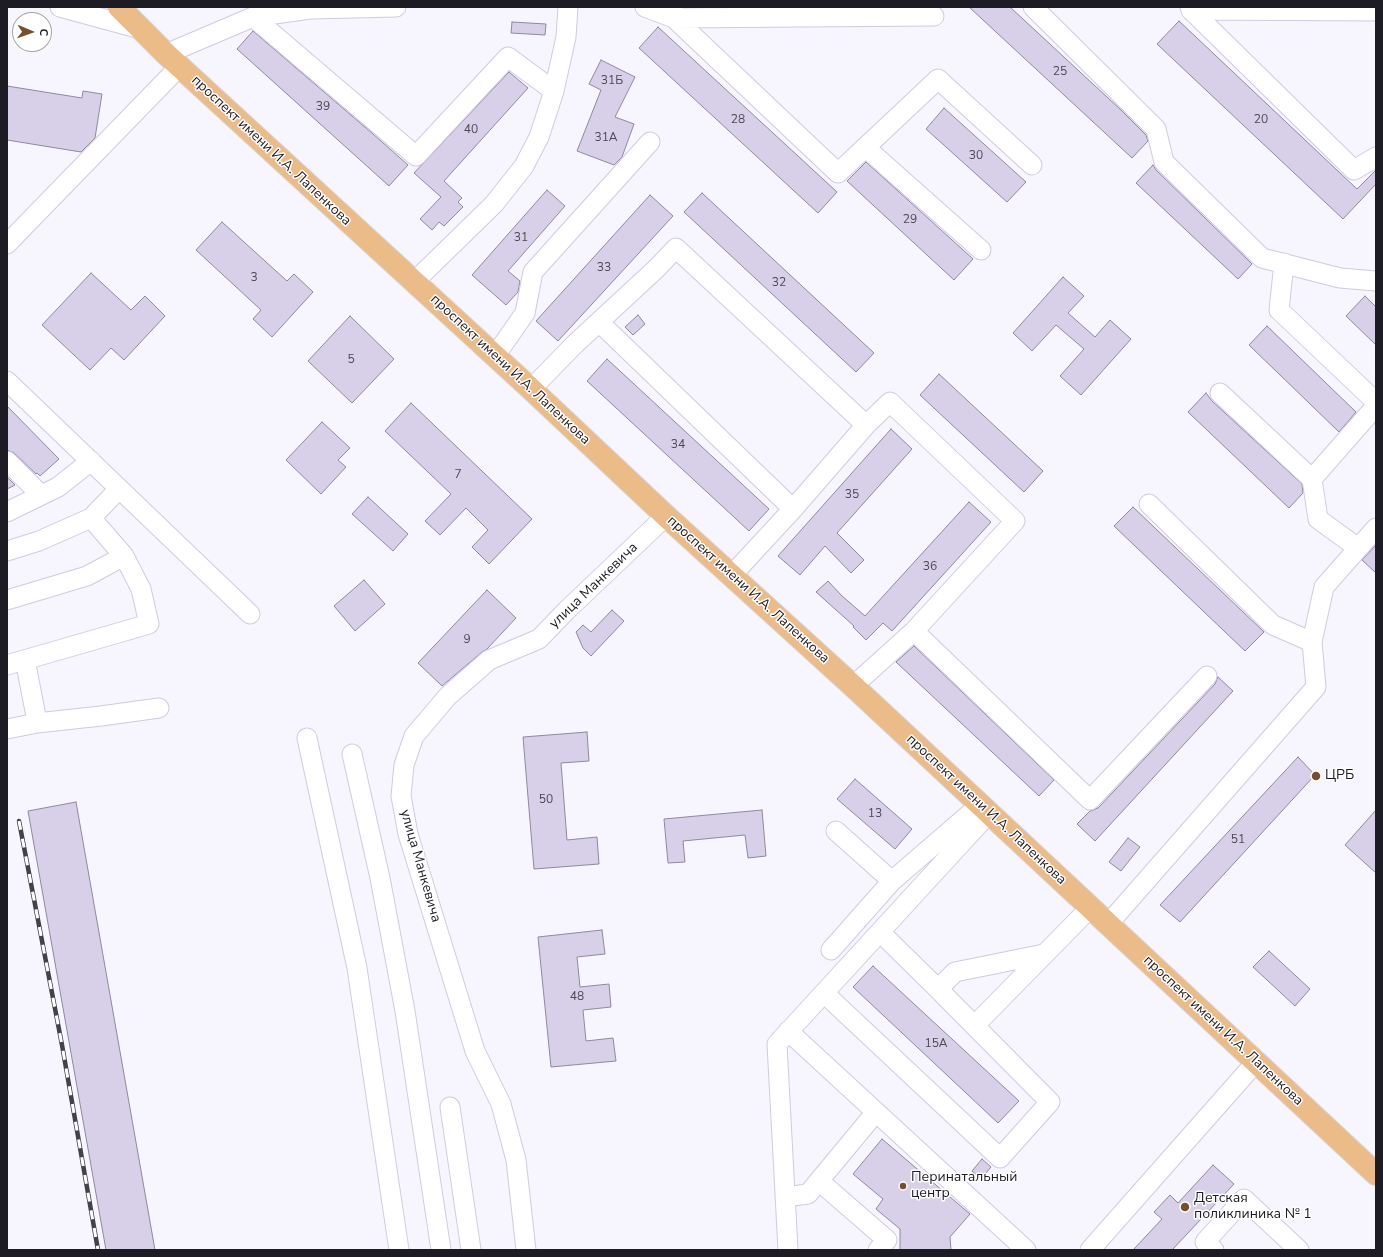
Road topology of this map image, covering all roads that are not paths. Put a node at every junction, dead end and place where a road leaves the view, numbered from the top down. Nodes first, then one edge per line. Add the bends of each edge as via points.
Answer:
1 (60, 7) edge
2 (119, 7) edge
3 (396, 7) edge
4 (568, 7) edge
5 (645, 7) edge
6 (1033, 7) edge
7 (1190, 8) edge
8 (1376, 11) edge
9 (674, 12) edge
10 (934, 16) dead end
11 (253, 17) junction
12 (141, 29) junction
13 (172, 61) junction
14 (554, 91) junction
15 (650, 142) dead end
16 (865, 147) junction
17 (1376, 157) edge
18 (1032, 164) dead end
19 (7, 244) edge
20 (980, 250) dead end
21 (1284, 263) junction
22 (1376, 281) edge
23 (414, 282) junction
24 (599, 322) junction
25 (495, 356) junction
26 (7, 381) edge
27 (531, 389) junction
28 (1220, 393) dead end
29 (1376, 402) edge
30 (1376, 406) edge
31 (866, 425) junction
32 (7, 461) edge
33 (91, 461) junction
34 (1312, 479) junction
35 (119, 489) junction
36 (41, 495) junction
37 (1149, 504) dead end
38 (794, 509) junction
39 (7, 512) edge
40 (666, 516) junction
41 (91, 518) junction
42 (1376, 528) edge
43 (1358, 548) junction
44 (7, 551) edge
45 (124, 556) junction
46 (732, 575) junction
47 (7, 600) edge
48 (250, 614) dead end
49 (914, 631) junction
50 (1312, 642) junction
51 (25, 660) junction
52 (7, 665) edge
53 (1207, 676) dead end
54 (853, 686) junction
55 (159, 708) dead end
56 (37, 723) junction
57 (7, 729) edge
58 (307, 738) dead end
59 (352, 754) dead end
60 (984, 809) junction
61 (836, 831) dead end
62 (892, 881) junction
63 (1091, 907) junction
64 (1108, 924) junction
65 (880, 932) junction
66 (832, 950) dead end
67 (1044, 954) junction
68 (938, 988) junction
69 (824, 992) junction
70 (975, 1025) junction
71 (788, 1031) junction
72 (1256, 1062) junction
73 (450, 1107) dead end
74 (876, 1112) junction
75 (1376, 1174) edge
76 (818, 1181) junction
77 (785, 1197) junction
78 (398, 1250) edge
79 (441, 1250) edge
80 (471, 1250) edge
81 (526, 1250) edge
82 (788, 1250) edge
83 (878, 1250) edge
84 (1026, 1250) edge
85 (1090, 1250) edge
86 (1214, 1250) edge
87 (1300, 1250) edge

1 - 12 street
2 - 12 main road, проспект имени И.А. Лапенкова
3 - 11 street via 310,9
4 - 14 street via 566,37
5 - 9 street
6 - 21 street via 1156,128 1164,162 1262,258
7 - 8 street
7 - 17 street via 1354,170
9 - 10 street
9 - 16 street via 838,173
11 - 13 street
11 - 14 street via 416,156 508,57
12 - 13 main road, проспект имени И.А. Лапенкова
13 - 19 street
13 - 23 main road, проспект имени И.А. Лапенкова
14 - 23 street via 539,137 524,166 494,204
15 - 25 street via 533,272 525,313
16 - 18 street via 938,79
16 - 20 street
21 - 22 street via 1340,278
21 - 29 street via 1278,310
23 - 25 main road, проспект имени И.А. Лапенкова
24 - 27 street
24 - 31 street via 676,248
24 - 38 street
25 - 27 main road, проспект имени И.А. Лапенкова
26 - 33 street
27 - 40 main road, проспект имени И.А. Лапенкова
28 - 34 street
30 - 34 street
31 - 38 street
31 - 49 street via 890,402 1015,521
32 - 36 street
33 - 35 street
33 - 36 street via 58,486
34 - 43 street via 1318,519
35 - 41 street
35 - 48 street
36 - 39 street
37 - 50 street via 1273,625
38 - 46 street
40 - 46 main road, проспект имени И.А. Лапенкова
40 - 81 street, улица Манкевича via 539,640 489,660 448,696 414,736 404,765 401,796 408,834 475,1051 501,1104 516,1160
41 - 44 street via 39,541
41 - 45 street
42 - 43 street
43 - 50 street via 1324,587
45 - 47 street via 87,576
45 - 51 street via 141,589 149,624
46 - 54 main road, проспект имени И.А. Лапенкова
49 - 53 street via 1090,800
49 - 54 street
50 - 64 street via 1316,687
51 - 52 street
51 - 56 street
54 - 60 main road, проспект имени И.А. Лапенкова
55 - 56 street
56 - 57 street
58 - 78 street via 357,968
59 - 79 street via 380,878 405,1011
60 - 62 street
60 - 63 main road, проспект имени И.А. Лапенкова
60 - 65 street
61 - 62 street
62 - 66 street
63 - 64 main road, проспект имени И.А. Лапенкова
63 - 67 street
64 - 72 main road, проспект имени И.А. Лапенкова
65 - 68 street
65 - 69 street
67 - 68 street via 955,972
67 - 70 street
68 - 70 street
69 - 70 street via 1000,1158 1050,1102
69 - 71 street
71 - 74 street
71 - 77 street via 777,1044
72 - 75 main road, проспект имени И.А. Лапенкова
72 - 85 street
73 - 80 street
74 - 76 street
74 - 84 street
76 - 77 street via 808,1194
76 - 83 street via 887,1240
77 - 82 street
86 - 87 street via 1205,1242 1244,1199

